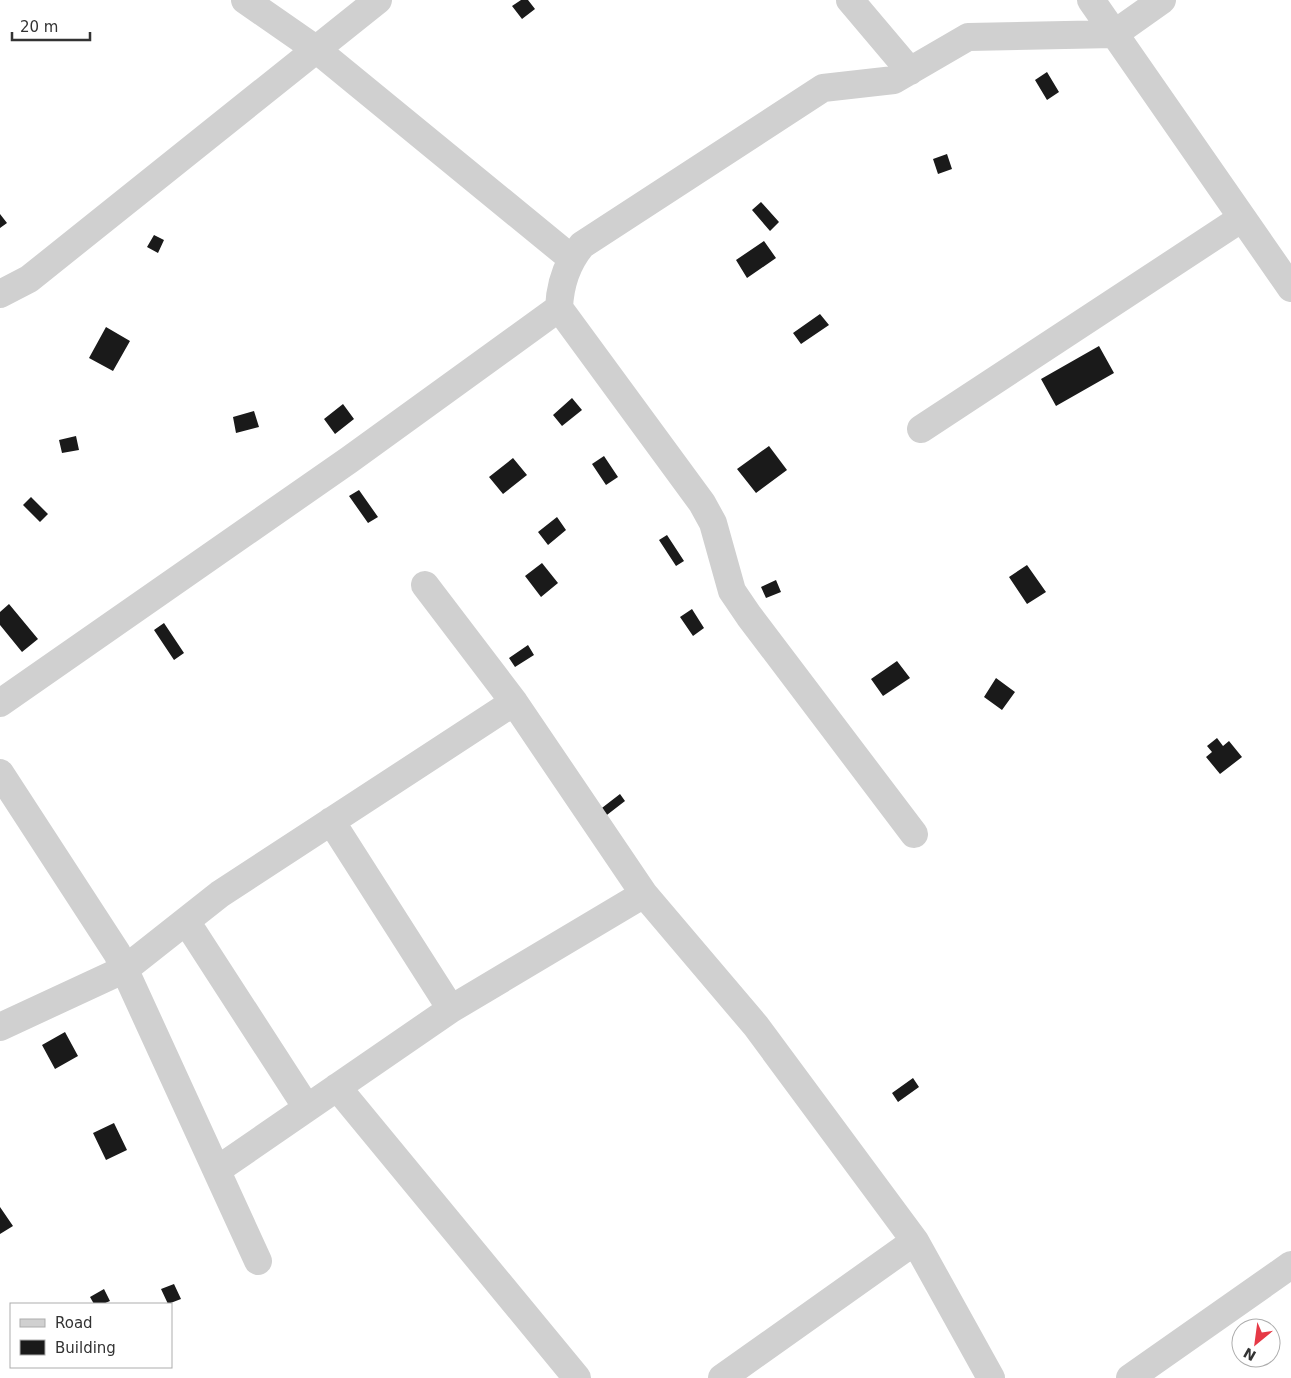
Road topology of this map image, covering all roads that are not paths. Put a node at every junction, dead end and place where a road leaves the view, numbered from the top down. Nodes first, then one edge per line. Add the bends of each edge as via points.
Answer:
1 (245, 0) edge
2 (378, 0) edge
3 (850, 0) edge
4 (1091, 0) edge
5 (1162, 0) edge
6 (1114, 34) junction
7 (317, 50) junction
8 (910, 71) junction
9 (1242, 218) junction
10 (571, 258) junction
11 (1291, 288) edge
12 (0, 294) edge
13 (559, 308) junction
14 (921, 429) dead end
15 (425, 586) dead end
16 (514, 702) junction
17 (0, 703) edge
18 (0, 773) edge
19 (331, 821) junction
20 (914, 834) dead end
21 (644, 894) junction
22 (186, 921) junction
23 (124, 969) junction
24 (451, 1009) junction
25 (0, 1027) edge
26 (337, 1087) junction
27 (307, 1108) junction
28 (217, 1170) junction
29 (914, 1241) junction
30 (258, 1261) dead end
31 (1291, 1265) edge
32 (577, 1378) edge
33 (722, 1378) edge
34 (991, 1378) edge
35 (1130, 1378) edge

1 - 7 street
2 - 7 street
3 - 8 street
4 - 6 street
5 - 6 street
6 - 8 street via 968,38
6 - 9 street
7 - 10 street
7 - 12 street via 30,279
8 - 10 street via 894,80 823,88 582,245
9 - 11 street
9 - 14 street
10 - 13 street
13 - 17 street via 349,460
13 - 20 street via 702,503 713,523 732,591
15 - 16 street
16 - 19 street
16 - 21 street
18 - 23 street via 117,953
19 - 22 street via 220,894
19 - 24 street
21 - 24 street
21 - 29 street via 756,1026
22 - 23 street
22 - 27 street
23 - 25 street
23 - 28 street
24 - 26 street
26 - 27 street
26 - 32 street
27 - 28 street
28 - 30 street
29 - 33 street
29 - 34 street
31 - 35 street

